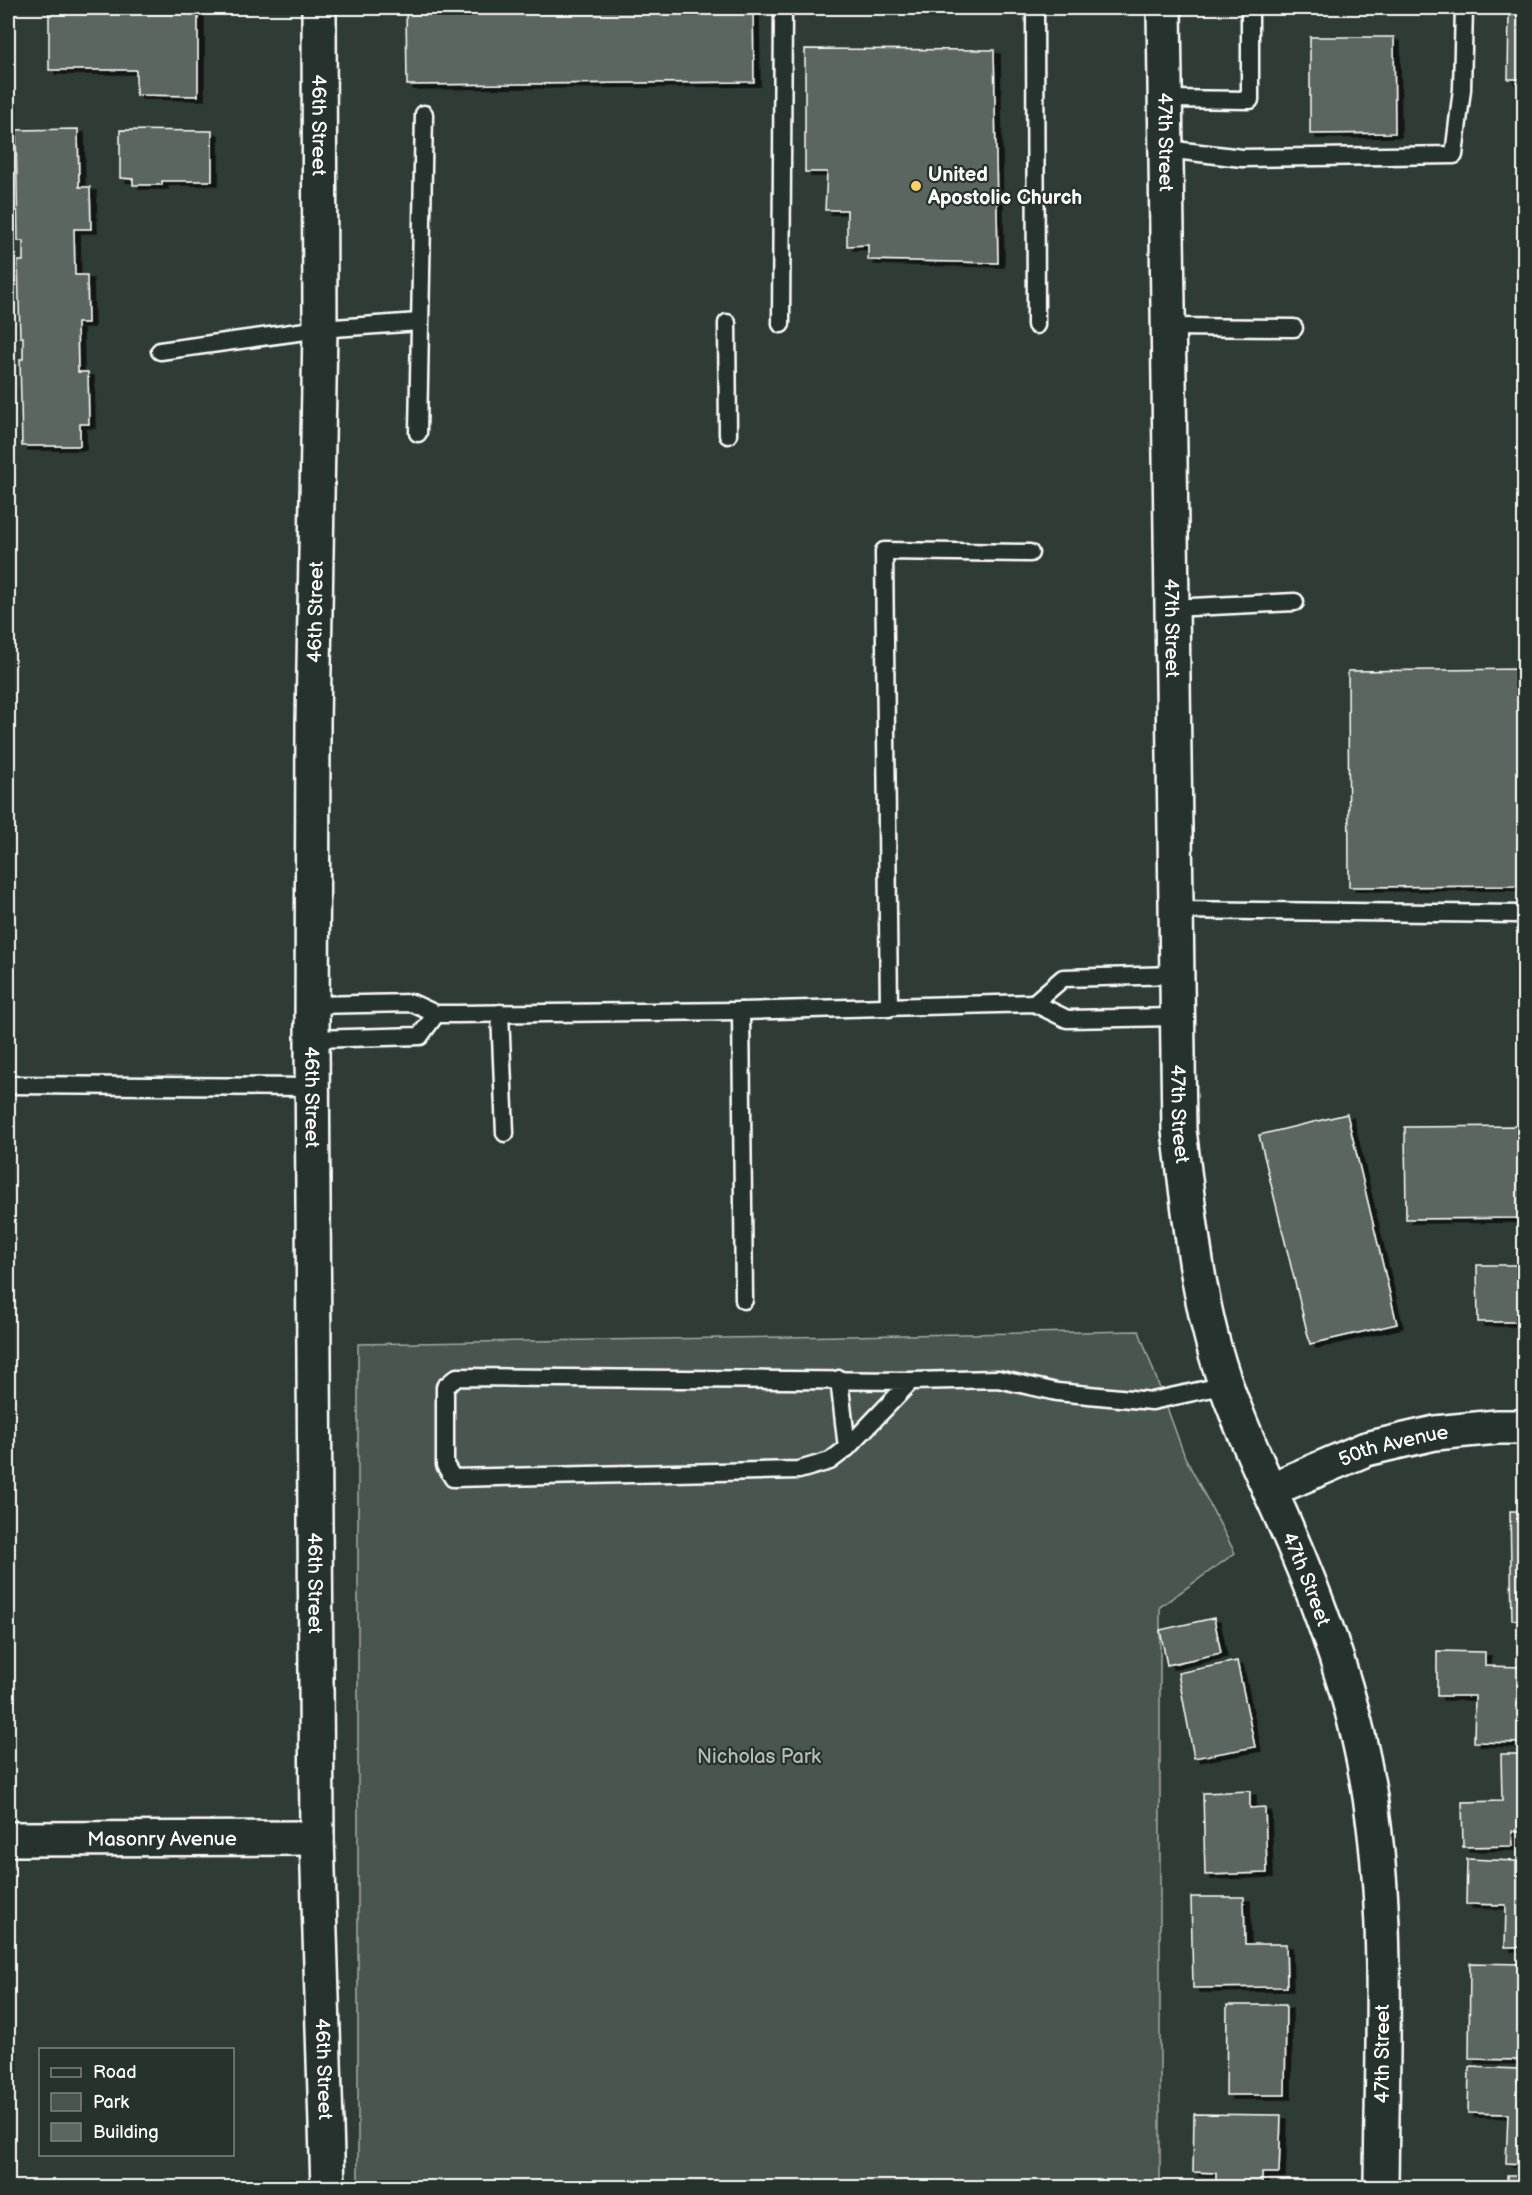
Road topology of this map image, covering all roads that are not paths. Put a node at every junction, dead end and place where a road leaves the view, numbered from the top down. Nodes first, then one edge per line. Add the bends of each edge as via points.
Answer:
1 (319, 8) edge
2 (783, 8) edge
3 (1035, 8) edge
4 (1164, 8) edge
5 (1250, 8) edge
6 (1464, 8) edge
7 (1166, 99) junction
8 (424, 114) dead end
9 (1166, 149) junction
10 (419, 322) junction
11 (727, 323) dead end
12 (781, 324) dead end
13 (1036, 325) dead end
14 (1168, 327) junction
15 (1294, 328) dead end
16 (320, 329) junction
17 (160, 351) dead end
18 (418, 433) dead end
19 (728, 435) dead end
20 (1030, 553) dead end
21 (1295, 602) dead end
22 (1171, 608) junction
23 (1176, 910) junction
24 (1520, 914) dead end
25 (1177, 975) junction
26 (1034, 1003) junction
27 (312, 1005) junction
28 (889, 1008) junction
29 (741, 1011) junction
30 (500, 1013) junction
31 (436, 1014) junction
32 (1177, 1017) junction
33 (312, 1039) junction
34 (8, 1085) edge
35 (313, 1087) junction
36 (505, 1133) dead end
37 (744, 1300) dead end
38 (839, 1379) junction
39 (911, 1381) junction
40 (1226, 1385) junction
41 (1524, 1427) edge
42 (847, 1448) junction
43 (1270, 1490) junction
44 (317, 1838) junction
45 (8, 1839) edge
46 (328, 2187) edge
47 (1381, 2187) edge

1 - 16 street, 46th Street
2 - 12 lane
3 - 13 lane
4 - 7 street, 47th Street
5 - 7 lane via 1250,100
6 - 9 lane via 1454,155 1242,158
7 - 9 street, 47th Street
8 - 10 lane
9 - 14 street, 47th Street
10 - 16 lane
10 - 18 lane
11 - 19 lane
14 - 15 lane
14 - 22 street, 47th Street
16 - 17 lane
16 - 27 street, 46th Street
20 - 28 lane via 884,551
21 - 22 lane
22 - 23 street, 47th Street
23 - 24 lane
23 - 25 street, 47th Street
25 - 26 lane via 1063,978
25 - 32 street, 47th Street
26 - 28 lane
26 - 32 lane via 1067,1019
27 - 31 lane via 412,1003
27 - 33 street, 46th Street
28 - 29 lane
29 - 30 lane
29 - 37 lane
30 - 31 lane
30 - 36 lane
31 - 33 lane via 420,1036
32 - 40 street, 47th Street via 1179,1130 1202,1298
33 - 35 street, 46th Street
34 - 35 lane
35 - 44 street, 46th Street
38 - 39 lane
38 - 42 lane
38 - 42 lane via 458,1377 445,1387 445,1465 453,1478 800,1470 830,1461
39 - 40 lane via 998,1379 1057,1392 1152,1401
39 - 42 lane
40 - 43 street, 47th Street
41 - 43 street, 50th Avenue via 1435,1433 1366,1449
43 - 47 street, 47th Street via 1313,1594 1346,1689 1359,1737 1375,1836 1383,1937
44 - 45 street, Masonry Avenue
44 - 46 street, 46th Street

